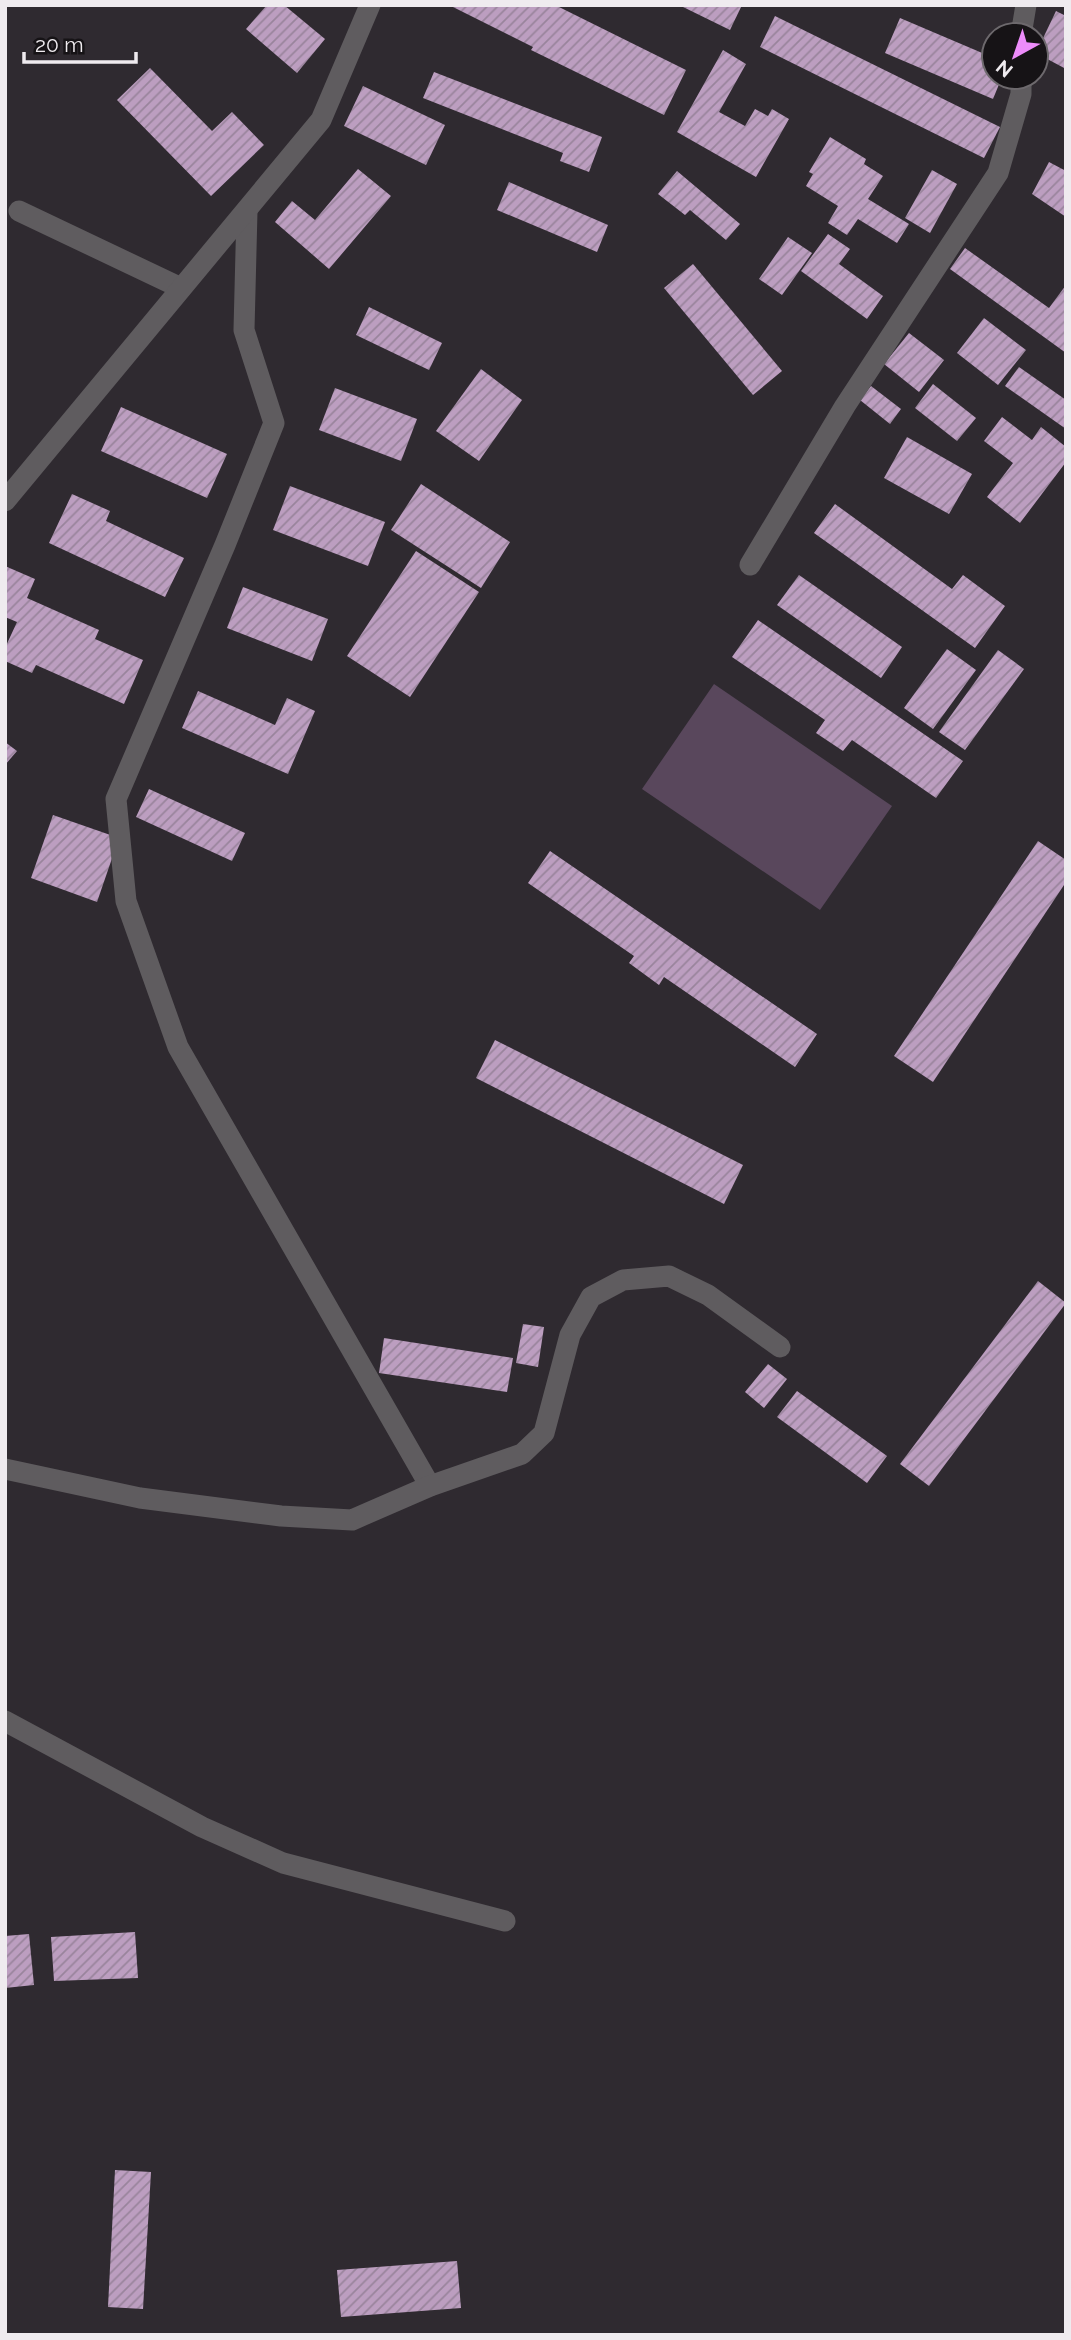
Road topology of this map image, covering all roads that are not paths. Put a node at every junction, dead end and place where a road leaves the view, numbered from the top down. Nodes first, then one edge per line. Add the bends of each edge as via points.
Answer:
1 (370, 5) edge
2 (1021, 91) edge
3 (19, 211) dead end
4 (247, 211) junction
5 (181, 288) junction
6 (5, 501) edge
7 (750, 565) dead end
8 (780, 1347) dead end
9 (5, 1469) edge
10 (430, 1486) junction
11 (5, 1721) edge
12 (505, 1921) dead end

1 - 4 street via 321,120
2 - 7 street via 998,173 845,406
3 - 5 street
4 - 5 street
4 - 10 street via 244,330 274,423 116,799 126,901 177,1047
5 - 6 street
8 - 10 street via 708,1294 669,1276 624,1280 591,1297 570,1335 544,1433 522,1454
9 - 10 street via 140,1498 352,1520
11 - 12 street via 202,1827 283,1863

